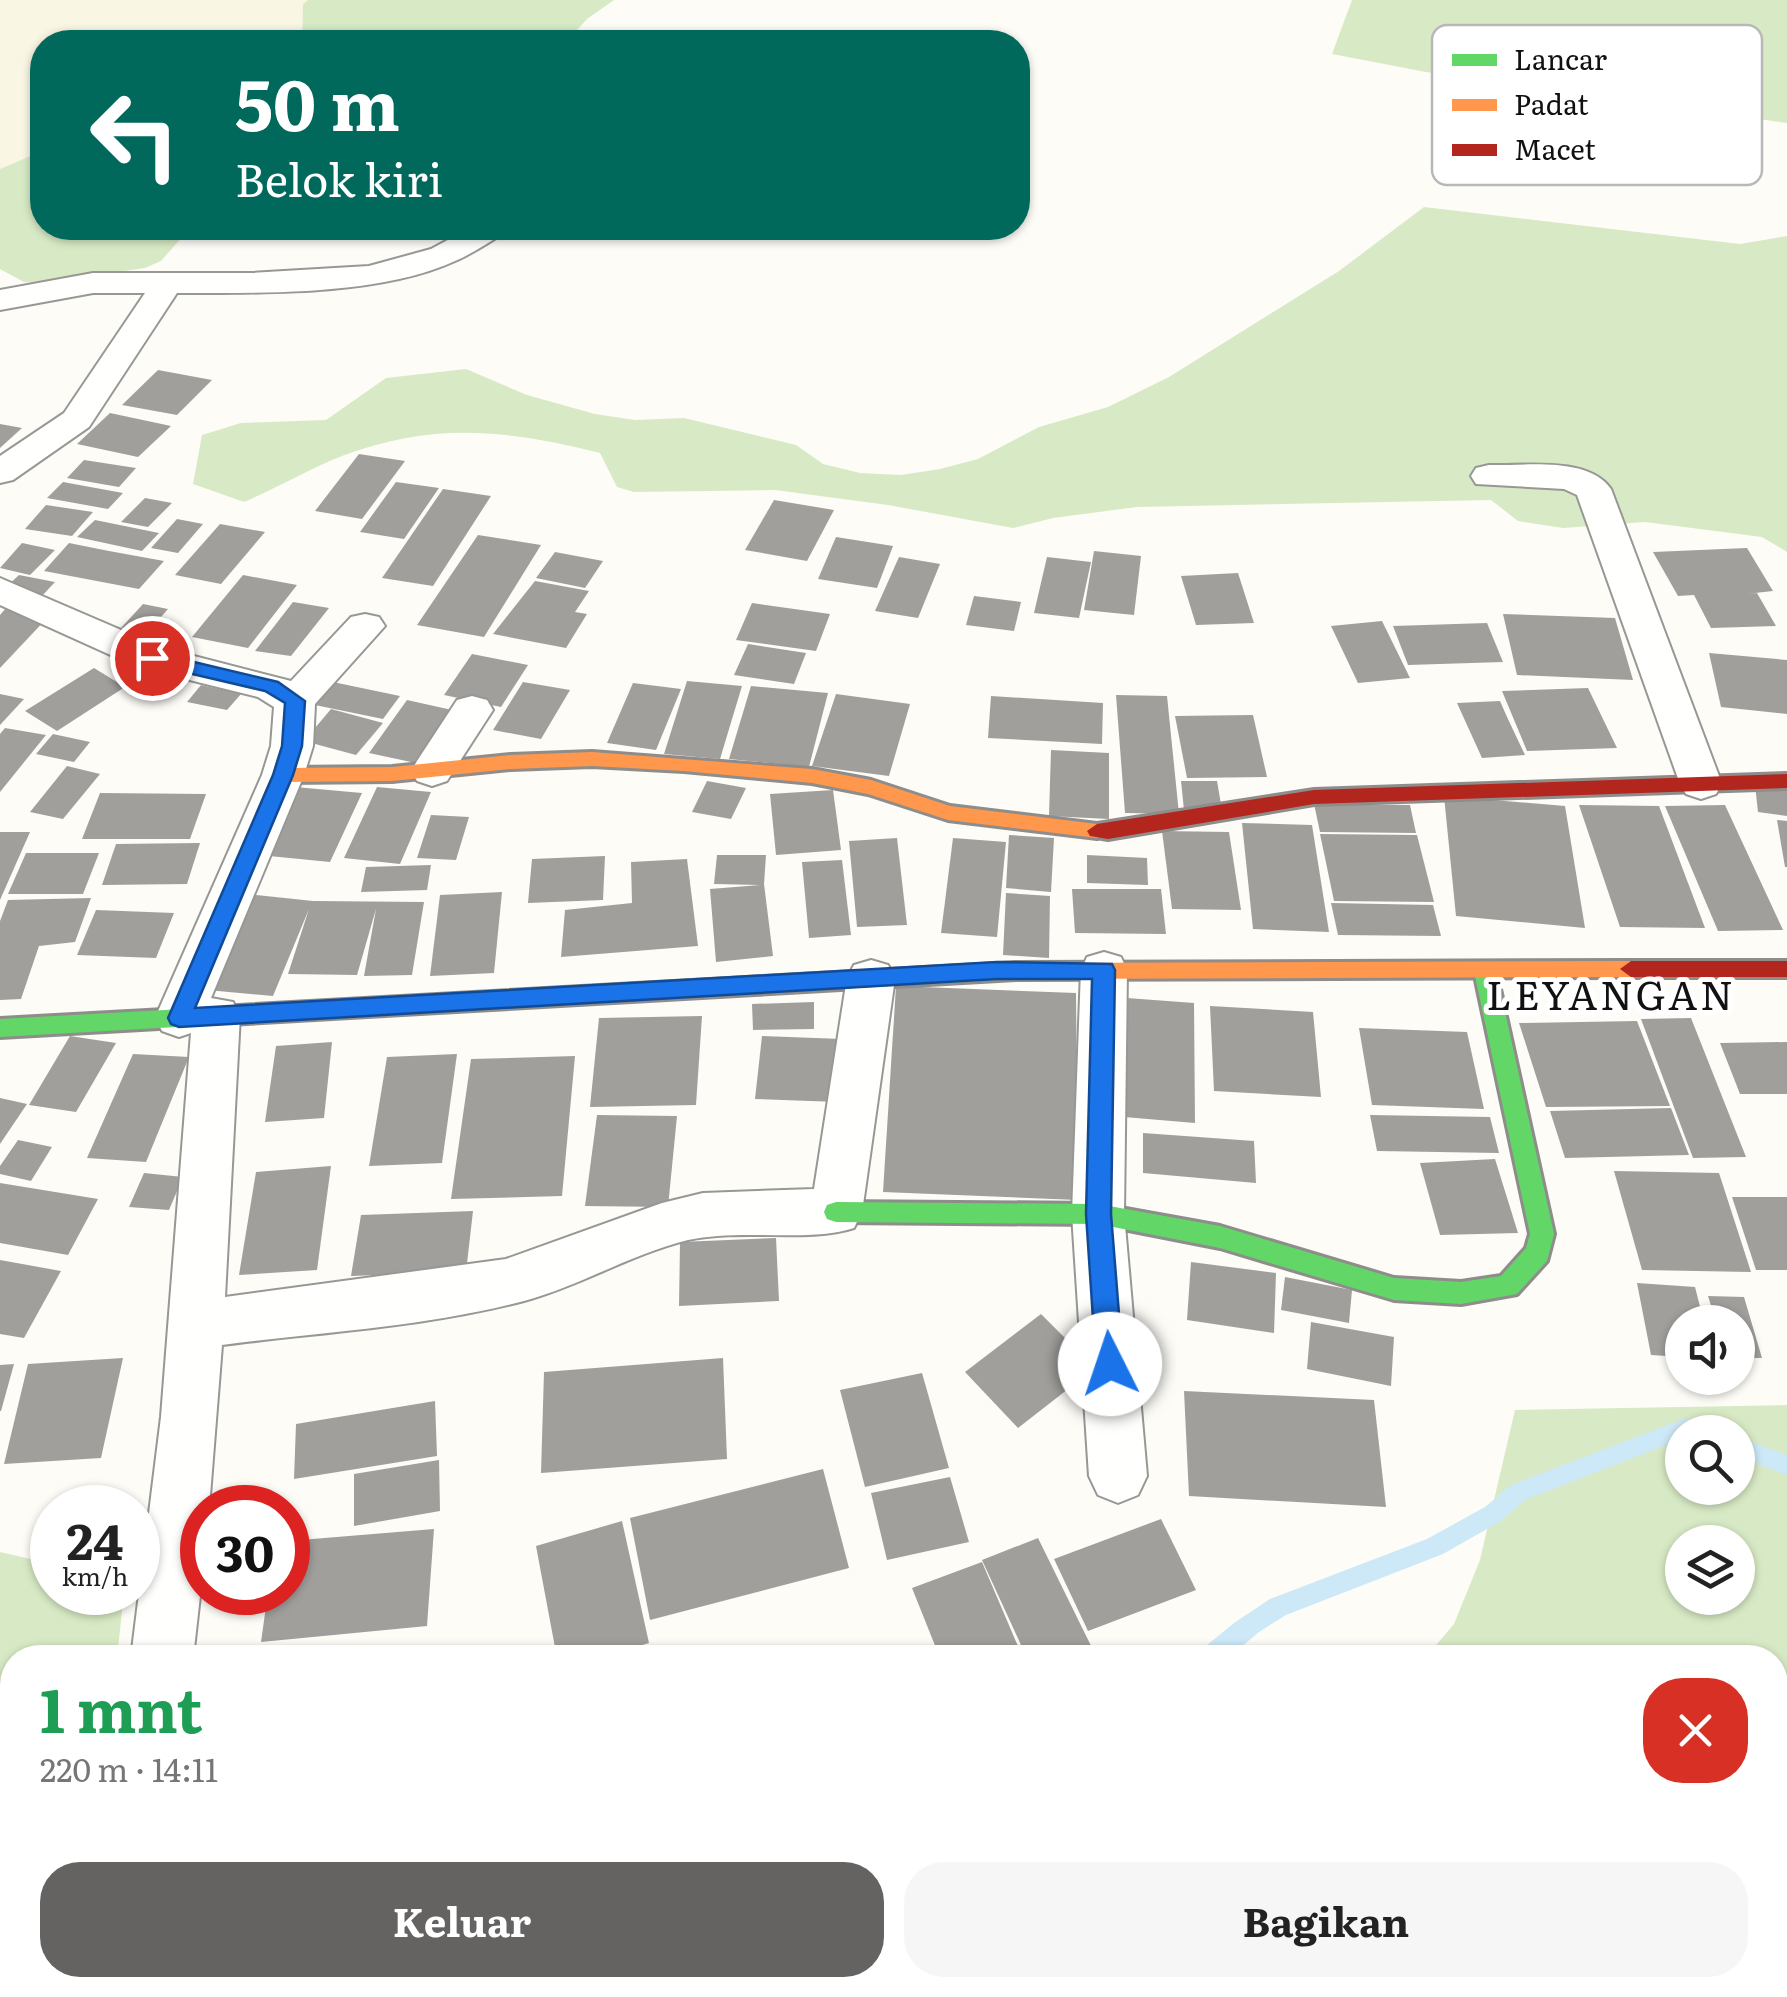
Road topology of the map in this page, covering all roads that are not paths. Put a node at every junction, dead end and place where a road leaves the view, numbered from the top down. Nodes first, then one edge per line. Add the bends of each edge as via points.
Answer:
1 (471, 240) edge
2 (167, 283) junction
3 (0, 300) edge
4 (0, 472) edge
5 (1489, 476) dead end
6 (0, 590) edge
7 (364, 626) dead end
8 (295, 701) junction
9 (472, 710) dead end
10 (432, 770) junction
11 (283, 775) junction
12 (1787, 781) edge
13 (1701, 784) junction
14 (1787, 969) edge
15 (1104, 970) junction
16 (1485, 971) junction
17 (871, 978) junction
18 (198, 1016) junction
19 (0, 1028) edge
20 (836, 1212) junction
21 (1098, 1214) junction
22 (197, 1324) junction
23 (1118, 1476) dead end
24 (164, 1645) edge

1 - 2 street via 442,256 370,275
2 - 3 street via 93,283
2 - 4 street via 76,420
5 - 13 street via 1570,478 1594,490
6 - 8 street via 152,658 271,686
7 - 8 street
8 - 11 street
9 - 10 street
10 - 11 street
10 - 13 street via 592,759 746,769 871,787 948,813 1108,832 1314,797
11 - 18 street
12 - 13 street
14 - 16 street
15 - 16 street
15 - 17 street
15 - 21 street
16 - 21 street via 1542,1234 1538,1254 1508,1286 1461,1293 1394,1288 1220,1237
17 - 18 street
17 - 20 street
18 - 19 street
18 - 22 street
20 - 21 street
20 - 22 street via 688,1218 507,1282
21 - 23 street
22 - 24 street

